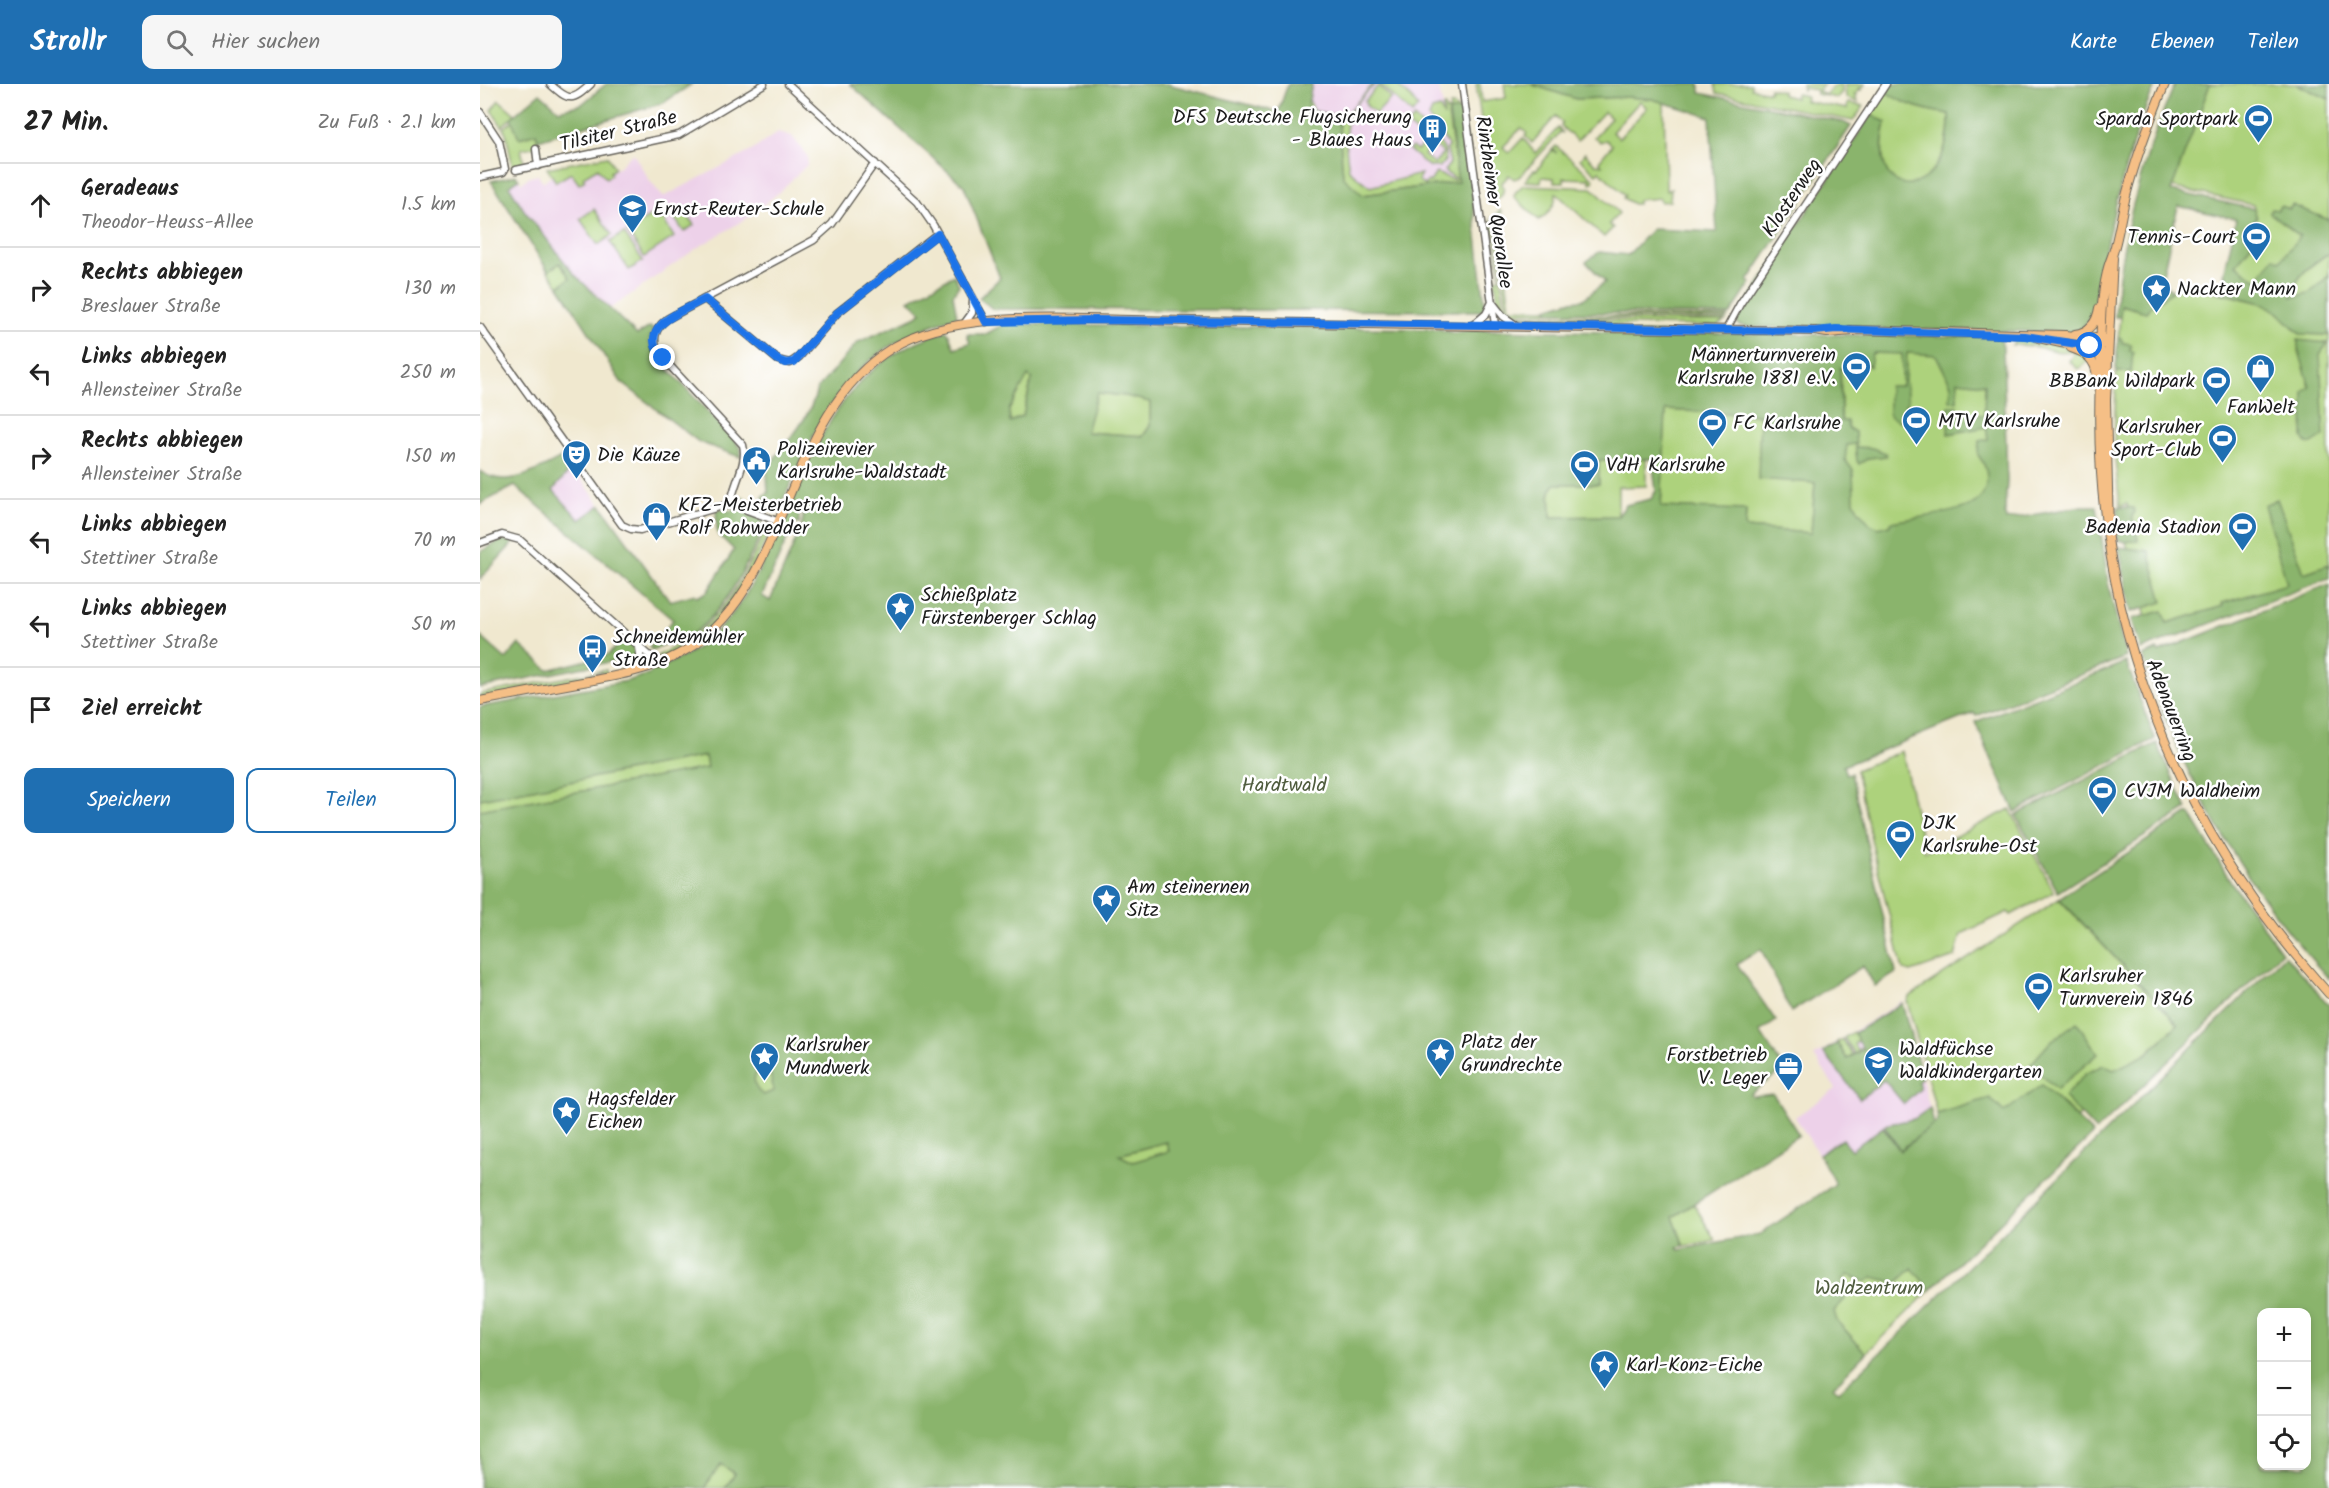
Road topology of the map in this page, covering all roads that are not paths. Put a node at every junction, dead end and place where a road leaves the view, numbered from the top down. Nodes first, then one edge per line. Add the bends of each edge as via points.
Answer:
1 (550, 84) edge
2 (591, 84) edge
3 (764, 84) edge
4 (788, 84) edge
5 (1462, 84) edge
6 (1886, 84) edge
7 (2165, 84) edge
8 (480, 112) edge
9 (536, 149) dead end
10 (875, 163) junction
11 (538, 166) junction
12 (516, 171) dead end
13 (480, 177) edge
14 (938, 234) junction
15 (2113, 253) junction
16 (2103, 295) junction
17 (705, 299) junction
18 (973, 300) junction
19 (1492, 301) junction
20 (986, 322) junction
21 (964, 324) junction
22 (1473, 325) junction
23 (1495, 325) junction
24 (1517, 326) junction
25 (480, 327) edge
26 (1726, 330) junction
27 (2065, 335) junction
28 (2025, 336) junction
29 (2055, 342) junction
30 (2105, 342) junction
31 (2099, 398) junction
32 (731, 505) junction
33 (777, 521) junction
34 (2109, 537) junction
35 (480, 543) edge
36 (638, 645) junction
37 (658, 663) junction
38 (636, 671) junction
39 (480, 701) edge
40 (2329, 994) edge

1 - 2 street via 573,98
3 - 11 street, Tilsiter Straße via 679,135
4 - 10 street
5 - 19 street, Rintheimer Querallee
6 - 26 street, Klosterweg
7 - 15 main road, Adenauerring via 2132,176
8 - 13 street via 499,141 505,169
9 - 11 street, Tilsiter Straße
10 - 14 street via 911,196
10 - 17 street via 826,230
11 - 12 street, Tilsiter Straße
14 - 17 street via 837,313 790,363 778,360
14 - 18 street
15 - 16 main road, Adenauerring
15 - 30 main road, Adenauerring
16 - 27 main road via 2090,328
16 - 30 main road, Adenauerring
17 - 32 street via 662,323 654,343 659,354 743,445
18 - 20 street
18 - 21 street via 972,314
19 - 22 street via 1486,314
19 - 23 street, Rintheimer Querallee
19 - 24 street
20 - 21 main road
20 - 22 main road
21 - 33 main road via 924,333 902,343 858,375 824,421
22 - 23 main road
23 - 24 main road
24 - 26 main road
25 - 32 street via 622,525 640,530
26 - 28 main road
27 - 28 main road
27 - 30 main road
28 - 29 main road
29 - 30 main road
29 - 31 main road via 2090,357 2096,367
30 - 31 main road, Adenauerring
30 - 34 main road, Adenauerring
31 - 34 main road, Adenauerring via 2102,489
32 - 33 street
33 - 37 main road via 749,583 728,613 694,645
34 - 40 main road, Adenauerring via 2123,617 2142,682 2183,782 2241,884
35 - 36 street via 502,535 520,540
36 - 37 street
36 - 38 street via 642,659
37 - 38 main road
38 - 39 main road

